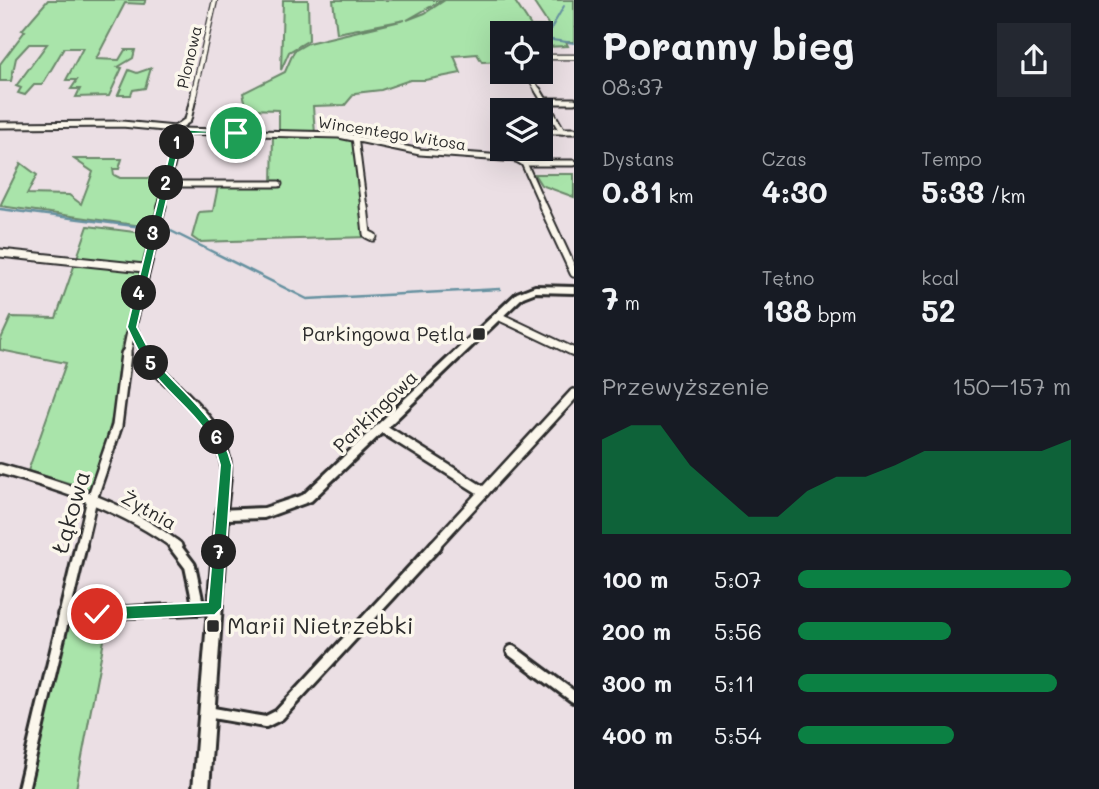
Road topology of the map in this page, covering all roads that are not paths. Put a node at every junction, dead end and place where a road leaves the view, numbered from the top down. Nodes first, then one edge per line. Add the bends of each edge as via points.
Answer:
1 (215, 0) edge
2 (553, 57) edge
3 (574, 57) edge
4 (553, 101) edge
5 (574, 101) edge
6 (553, 116) edge
7 (0, 125) edge
8 (177, 130) junction
9 (553, 131) edge
10 (562, 131) junction
11 (574, 131) edge
12 (355, 138) junction
13 (490, 158) edge
14 (520, 161) joint
15 (574, 163) edge
16 (166, 184) junction
17 (279, 184) dead end
18 (373, 237) dead end
19 (0, 253) edge
20 (144, 268) junction
21 (574, 273) edge
22 (574, 290) edge
23 (498, 316) junction
24 (132, 327) junction
25 (574, 352) edge
26 (574, 394) edge
27 (382, 428) junction
28 (0, 469) edge
29 (484, 492) junction
30 (92, 499) junction
31 (222, 514) junction
32 (215, 608) junction
33 (199, 609) junction
34 (64, 615) junction
35 (512, 651) dead end
36 (574, 696) edge
37 (207, 712) junction
38 (23, 789) edge
39 (201, 789) edge

1 - 8 street, Plonowa via 188,120
2 - 3 street
4 - 5 street
6 - 10 street
7 - 8 street, Wincentego Witosa via 122,124
8 - 12 street, Wincentego Witosa
8 - 16 street
9 - 10 street
10 - 11 street
12 - 13 street, Wincentego Witosa via 420,152
12 - 18 street via 367,234
14 - 15 street, Wincentego Witosa
14 - 21 street
16 - 17 street
16 - 20 street
19 - 20 street
20 - 24 street
22 - 23 street, Parkingowa via 535,289 520,295
23 - 25 street
23 - 27 street, Parkingowa
24 - 30 street, Łąkowa via 124,350 125,382 119,408
24 - 31 street via 152,365 210,425 221,444 226,465
26 - 29 street
27 - 29 street
27 - 31 street, Parkingowa via 307,498 264,513
28 - 30 street, Żytnia
29 - 37 street via 279,715 265,722
30 - 33 street, Żytnia via 177,546 188,560
30 - 34 street, Łąkowa
31 - 32 street
32 - 33 street
32 - 37 street
33 - 34 street
34 - 38 street, Łąkowa
35 - 36 street
37 - 39 street

